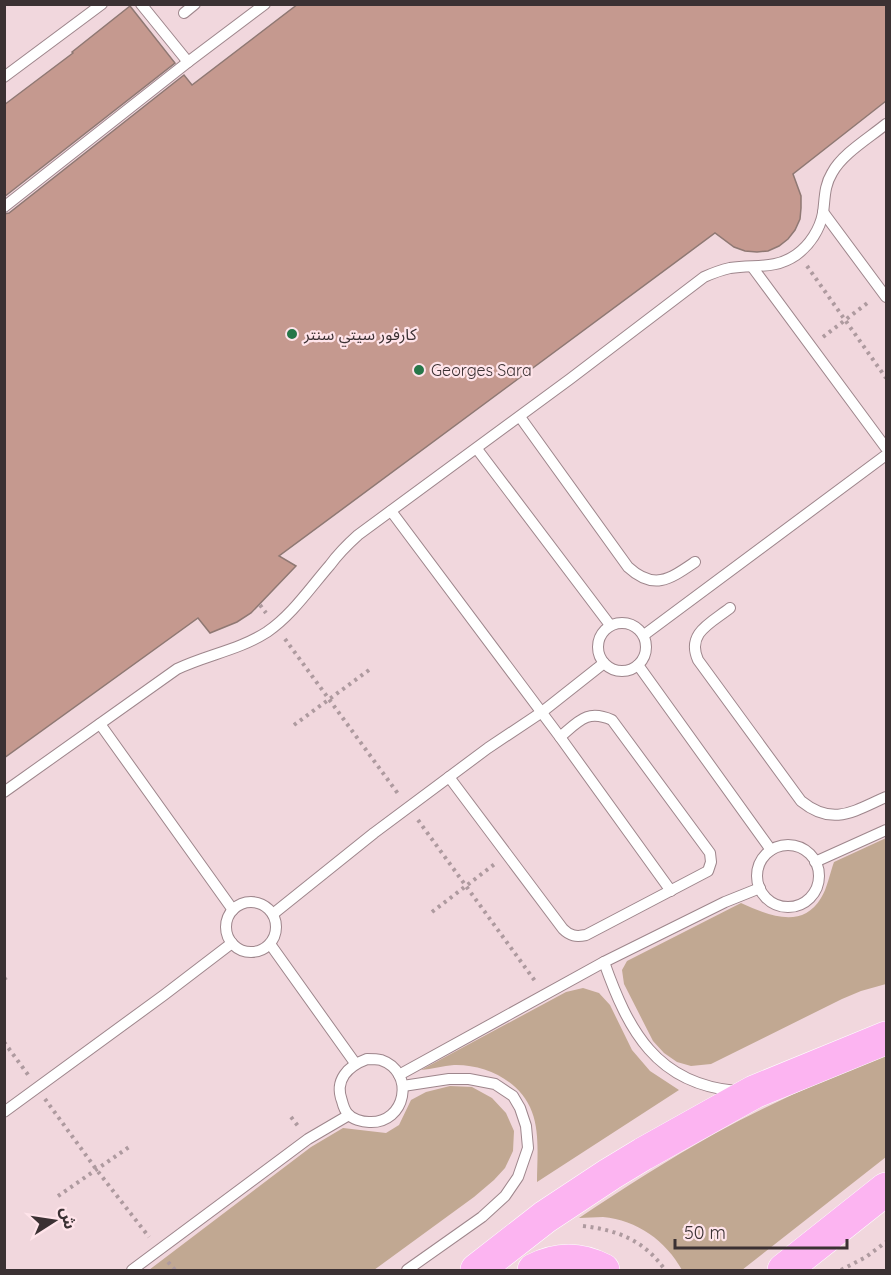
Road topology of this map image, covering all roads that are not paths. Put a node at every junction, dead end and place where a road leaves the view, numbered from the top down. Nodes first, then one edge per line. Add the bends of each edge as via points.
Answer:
1 (102, 4) edge
2 (141, 4) edge
3 (195, 4) edge
4 (265, 4) edge
5 (184, 13) dead end
6 (188, 62) junction
7 (4, 77) edge
8 (886, 124) edge
9 (4, 207) edge
10 (823, 212) junction
11 (753, 268) junction
12 (884, 294) edge
13 (520, 417) junction
14 (886, 448) edge
15 (477, 449) junction
16 (886, 455) edge
17 (391, 510) junction
18 (695, 562) dead end
19 (730, 608) dead end
20 (610, 626) junction
21 (644, 635) junction
22 (604, 663) junction
23 (638, 665) junction
24 (542, 712) junction
25 (100, 724) junction
26 (560, 737) junction
27 (449, 777) junction
28 (4, 792) edge
29 (886, 797) edge
30 (886, 830) edge
31 (771, 850) junction
32 (815, 862) junction
33 (759, 888) junction
34 (671, 891) junction
35 (232, 910) junction
36 (273, 914) junction
37 (232, 943) junction
38 (270, 944) junction
39 (604, 962) junction
40 (886, 1038) edge
41 (355, 1063) junction
42 (399, 1074) junction
43 (403, 1086) junction
44 (754, 1092) junction
45 (4, 1112) edge
46 (349, 1115) junction
47 (886, 1188) edge
48 (132, 1270) edge
49 (407, 1270) edge
50 (477, 1270) edge
51 (534, 1270) edge
52 (603, 1270) edge
53 (784, 1270) edge

1 - 7 lane
2 - 6 lane
3 - 5 lane
4 - 6 lane
6 - 9 lane
8 - 10 lane via 838,163 826,184
10 - 11 lane via 810,242 798,254 769,267
10 - 12 lane
11 - 13 lane via 728,268 704,277
11 - 14 lane
13 - 15 lane
13 - 18 lane via 637,576 661,581
15 - 17 lane
15 - 20 lane
16 - 21 lane
17 - 24 lane
17 - 25 lane via 358,535 289,613 266,632 177,669
19 - 29 lane via 697,636 694,653 801,801 822,814 834,815
20 - 21 lane via 625,622
20 - 22 lane via 598,643
21 - 23 lane via 646,651
22 - 23 lane via 621,671
22 - 24 lane
23 - 31 lane
24 - 26 lane
24 - 27 lane
25 - 28 lane
25 - 35 lane
26 - 34 lane
26 - 34 lane via 587,716 612,720 710,852 708,871
27 - 34 lane via 572,936 586,935
27 - 36 lane
30 - 32 lane
31 - 32 lane via 796,846
31 - 33 lane via 760,863
32 - 33 lane via 816,888 797,905 788,907 771,902
33 - 39 lane
35 - 36 lane via 254,902
35 - 37 lane via 227,920
36 - 38 lane via 275,935
37 - 38 lane via 250,952 261,951
37 - 45 lane
38 - 41 lane
39 - 42 lane
39 - 44 lane via 628,1019 644,1046 661,1063 704,1085
40 - 44 highway
41 - 42 lane via 380,1060
41 - 46 lane via 340,1083 340,1096
42 - 43 lane
43 - 46 lane via 400,1105 388,1119 363,1122
43 - 49 lane via 469,1078 495,1084 513,1096 520,1108 528,1148 518,1177 505,1196
44 - 50 highway via 610,1174 545,1217
46 - 48 lane via 308,1139
47 - 53 highway
51 - 52 highway via 570,1261

